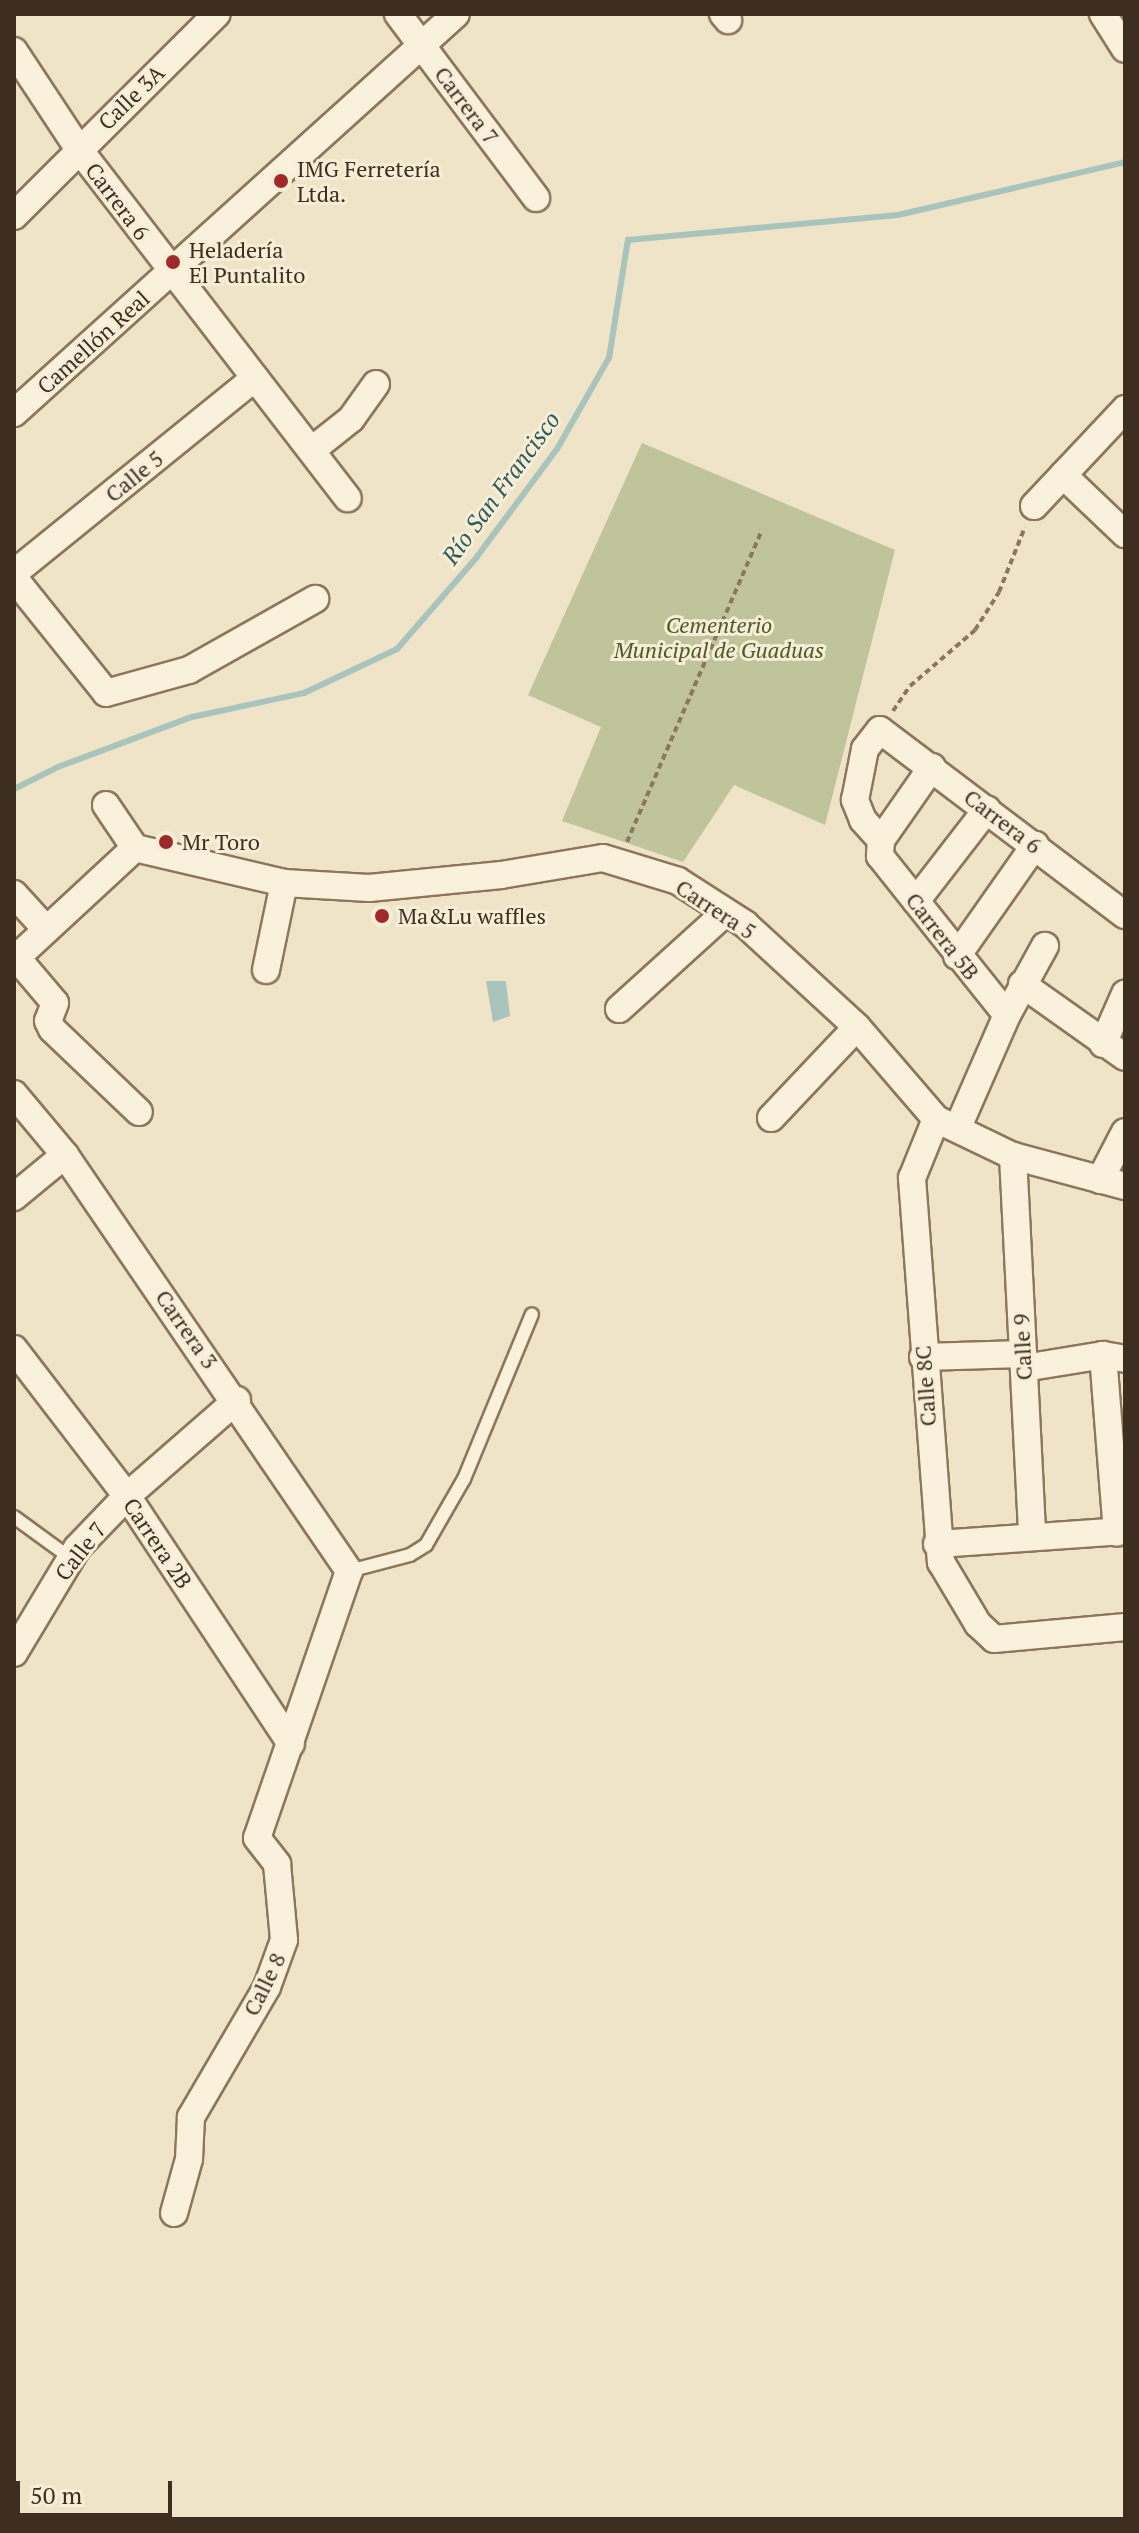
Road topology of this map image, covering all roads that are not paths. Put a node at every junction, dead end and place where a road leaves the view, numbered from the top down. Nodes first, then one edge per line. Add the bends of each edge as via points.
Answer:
1 (217, 14) edge
2 (398, 14) edge
3 (456, 14) edge
4 (422, 44) junction
5 (14, 51) edge
6 (78, 148) junction
7 (536, 198) dead end
8 (14, 216) edge
9 (172, 271) junction
10 (255, 378) junction
11 (376, 384) dead end
12 (1125, 410) edge
13 (14, 413) edge
14 (312, 450) junction
15 (1063, 475) junction
16 (348, 498) dead end
17 (1034, 506) road end
18 (1125, 534) edge
19 (16, 568) edge
20 (315, 599) dead end
21 (932, 767) junction
22 (106, 805) dead end
23 (987, 809) junction
24 (1035, 845) junction
25 (135, 848) junction
26 (880, 848) junction
27 (284, 883) junction
28 (14, 894) edge
29 (916, 901) junction
30 (726, 912) junction
31 (1125, 915) edge
32 (44, 927) junction
33 (1045, 946) dead end
34 (957, 956) junction
35 (15, 958) edge
36 (266, 970) dead end
37 (1022, 984) junction
38 (1125, 994) edge
39 (619, 1009) dead end
40 (1007, 1015) junction
41 (857, 1027) junction
42 (1114, 1051) edge
43 (14, 1094) edge
44 (139, 1112) dead end
45 (771, 1118) dead end
46 (947, 1123) junction
47 (1125, 1132) edge
48 (65, 1155) junction
49 (1013, 1156) junction
50 (1112, 1183) edge
51 (14, 1197) edge
52 (532, 1314) dead end
53 (14, 1349) edge
54 (923, 1357) junction
55 (1114, 1357) edge
56 (1023, 1361) junction
57 (237, 1400) junction
58 (127, 1496) junction
59 (14, 1517) edge
60 (1121, 1532) edge
61 (1032, 1537) junction
62 (937, 1544) junction
63 (69, 1557) junction
64 (349, 1571) junction
65 (1125, 1627) edge
66 (14, 1653) edge
67 (291, 1744) junction
68 (174, 2213) dead end

1 - 6 street, Calle 3A
2 - 4 street, Carrera 7
3 - 4 street, Camellón Real
4 - 7 street, Carrera 7
4 - 9 street, Camellón Real
5 - 6 street, Carrera 6
6 - 8 street, Calle 3A
6 - 9 street, Carrera 6
9 - 10 street, Carrera 6
9 - 13 street, Camellón Real
10 - 14 street, Carrera 6
10 - 19 street, Calle 5
11 - 14 street via 351,419
12 - 15 street
14 - 16 street, Carrera 6
15 - 17 street
15 - 18 street
19 - 20 street via 106,693 189,670
21 - 23 street, Carrera 6
21 - 26 street
21 - 26 street, Carrera 6 via 880,730 865,749 855,800
22 - 25 street
23 - 24 street, Carrera 6
23 - 29 street
24 - 31 street, Carrera 6
24 - 34 street
25 - 27 street, Carrera 5
25 - 32 street
26 - 29 street, Carrera 5B
27 - 30 street, Carrera 5 via 369,888 603,858 678,881
27 - 36 street
28 - 32 street
29 - 34 street, Carrera 5B
30 - 39 street
30 - 41 street, Carrera 5
32 - 35 street
33 - 37 street
34 - 40 street, Carrera 5B
35 - 44 street via 55,1003 48,1021 52,1029
37 - 40 street
37 - 42 street via 1064,1009
38 - 42 street
40 - 46 street
41 - 45 street
41 - 46 street, Carrera 5
43 - 48 street, Carrera 3
46 - 49 street, Carrera 5
46 - 54 street, Calle 8C via 912,1178
47 - 50 street
48 - 51 street
48 - 57 street, Carrera 3
49 - 50 street, Carrera 5
49 - 56 street, Calle 9
52 - 64 lane via 464,1479 426,1545 410,1555
53 - 58 street, Carrera 2B
54 - 56 street
54 - 62 street, Calle 8C
55 - 56 street
55 - 60 street
56 - 61 street, Calle 9
57 - 58 street, Calle 7
57 - 64 street, Carrera 3
58 - 63 street, Calle 7
58 - 67 street, Carrera 2B
59 - 63 lane
60 - 61 street
61 - 62 street
62 - 65 street, Calle 8C via 941,1562 978,1624 994,1639
63 - 66 street, Calle 7
64 - 67 street, Calle 8
67 - 68 street, Calle 8 via 257,1838 277,1864 284,1940 267,1987 191,2117 189,2159

